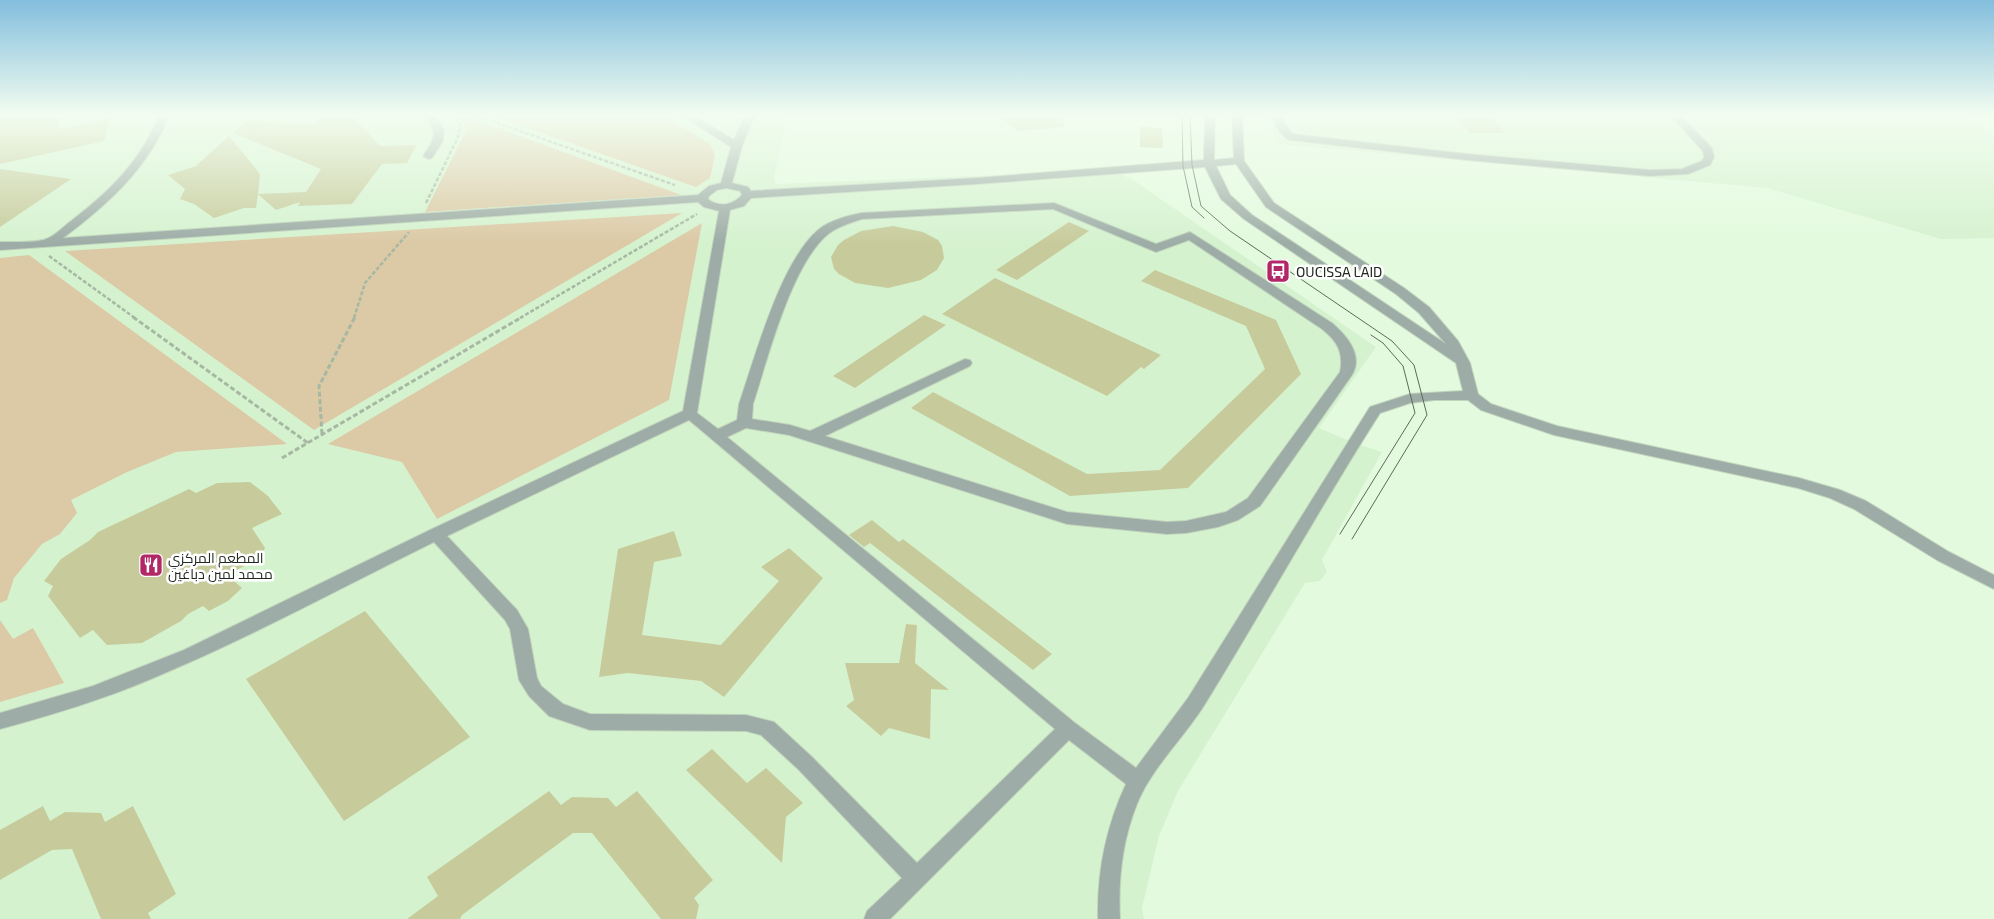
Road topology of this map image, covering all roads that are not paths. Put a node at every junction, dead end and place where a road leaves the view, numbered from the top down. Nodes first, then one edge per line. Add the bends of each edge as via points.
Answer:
1 (140, 158) edge
2 (734, 158) edge
3 (1212, 158) edge
4 (1239, 158) edge
5 (1476, 158) edge
6 (1709, 158) edge
7 (1239, 161) junction
8 (1212, 168) junction
9 (1246, 173) junction
10 (726, 185) junction
11 (748, 195) junction
12 (707, 199) junction
13 (724, 208) junction
14 (49, 243) junction
15 (0, 246) edge
16 (1463, 362) junction
17 (965, 364) dead end
18 (1471, 396) junction
19 (690, 414) junction
20 (744, 423) junction
21 (716, 436) junction
22 (811, 437) junction
23 (436, 534) junction
24 (1994, 583) edge
25 (0, 721) edge
26 (1068, 729) junction
27 (1138, 781) junction
28 (917, 878) junction
29 (875, 919) edge
30 (1108, 919) edge

1 - 14 street via 89,211
2 - 10 street
3 - 8 street
4 - 7 street
5 - 6 street via 1650,173 1684,172 1706,163
7 - 8 street
7 - 9 street
8 - 9 street via 1236,167
8 - 11 street
8 - 16 street via 1225,196 1248,217
9 - 16 street via 1270,205 1424,310 1451,341
10 - 11 street via 744,188
10 - 12 street
11 - 13 street via 743,202
12 - 13 street
12 - 14 street
13 - 19 street
14 - 15 street
16 - 18 street
17 - 22 street
18 - 24 street via 1486,408 1554,430 1799,482 1835,494 1860,505 1942,556
18 - 27 street via 1412,397 1375,410 1194,706
19 - 21 street
19 - 23 street
20 - 21 street
20 - 22 street via 790,430
20 - 22 street via 746,404 780,304 797,266 824,231 841,222 871,215 1054,206 1156,248 1190,236 1327,326 1341,339 1349,355 1347,372 1254,502 1232,516 1204,524 1167,528 1067,518
21 - 26 street
23 - 25 street via 184,658 76,699
23 - 28 street via 511,614 519,629 528,680 556,710 590,722 746,723 767,728
26 - 27 street
26 - 28 street
27 - 30 street via 1122,817 1113,849
28 - 29 street

